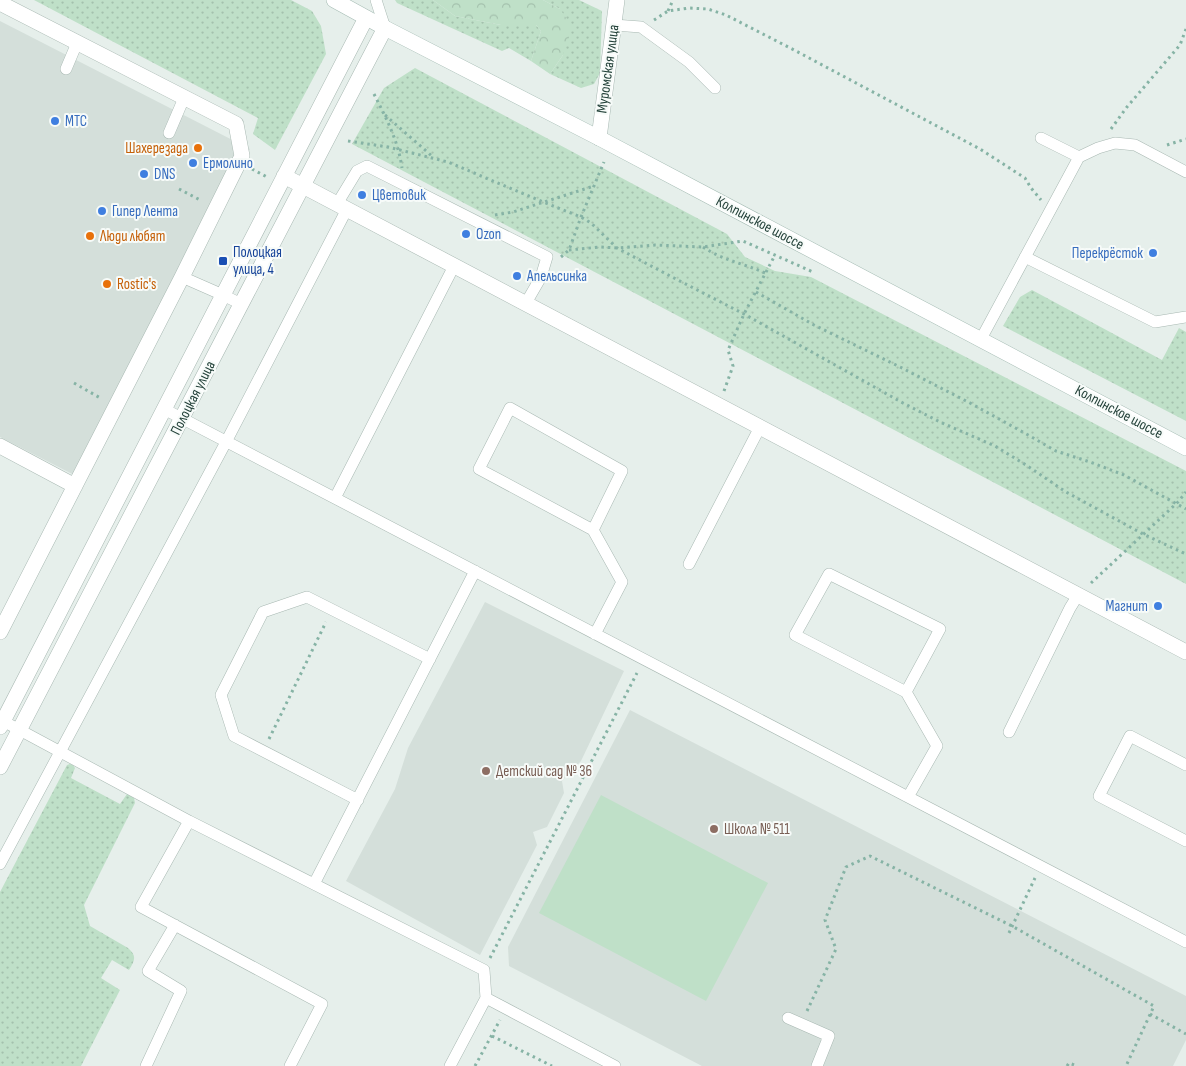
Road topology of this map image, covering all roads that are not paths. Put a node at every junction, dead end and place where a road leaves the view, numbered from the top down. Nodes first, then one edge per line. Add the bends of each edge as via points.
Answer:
1 (334, 0) edge
2 (376, 0) edge
3 (617, 0) edge
4 (0, 3) edge
5 (366, 18) junction
6 (614, 25) junction
7 (385, 28) junction
8 (77, 43) junction
9 (66, 69) dead end
10 (715, 88) dead end
11 (184, 98) junction
12 (169, 132) dead end
13 (599, 138) junction
14 (1041, 138) dead end
15 (1079, 156) junction
16 (1186, 172) edge
17 (284, 176) junction
18 (303, 186) junction
19 (342, 206) junction
20 (1025, 256) junction
21 (454, 266) junction
22 (182, 277) junction
23 (223, 295) junction
24 (526, 303) junction
25 (241, 304) junction
26 (1186, 317) edge
27 (981, 339) junction
28 (164, 409) junction
29 (182, 419) junction
30 (760, 427) junction
31 (226, 442) junction
32 (0, 446) edge
33 (1186, 448) edge
34 (75, 486) junction
35 (334, 498) junction
36 (593, 530) junction
37 (689, 564) dead end
38 (475, 571) junction
39 (1078, 595) junction
40 (0, 632) edge
41 (595, 634) junction
42 (1186, 652) edge
43 (430, 658) junction
44 (906, 692) junction
45 (1, 724) edge
46 (19, 730) junction
47 (1009, 732) dead end
48 (60, 752) junction
49 (1186, 765) edge
50 (0, 767) edge
51 (908, 797) junction
52 (358, 800) junction
53 (189, 821) junction
54 (1186, 841) edge
55 (0, 864) edge
56 (314, 884) junction
57 (175, 925) junction
58 (1186, 942) edge
59 (486, 998) junction
60 (788, 1018) dead end
61 (146, 1066) edge
62 (290, 1066) edge
63 (450, 1066) edge
64 (615, 1066) edge
65 (818, 1066) edge

1 - 5 street, Колпинское шоссе
2 - 7 lane
3 - 6 street, Муромская улица
4 - 8 street
5 - 7 street, Колпинское шоссе
5 - 17 street, Полоцкая улица
6 - 10 lane via 641,27 689,62
6 - 13 street, Муромская улица
7 - 13 street, Колпинское шоссе
7 - 18 street, Полоцкая улица
8 - 9 lane
8 - 11 street
11 - 12 lane
11 - 22 street via 236,124 242,156
13 - 27 street, Колпинское шоссе
14 - 15 lane
15 - 16 lane via 1115,143 1135,145
15 - 20 lane
17 - 18 street
17 - 23 street, Полоцкая улица
18 - 19 street
18 - 25 street, Полоцкая улица
19 - 21 street
19 - 24 lane via 357,172 367,166 547,257 542,277
19 - 31 lane
20 - 26 lane via 1155,322
20 - 27 lane
21 - 24 street
21 - 35 lane
22 - 23 lane
22 - 34 street
23 - 25 lane
23 - 28 street, Полоцкая улица
24 - 30 street
25 - 29 street, Полоцкая улица
27 - 33 street, Колпинское шоссе
28 - 29 lane
28 - 45 street, Полоцкая улица
29 - 31 lane
29 - 46 street, Полоцкая улица
30 - 37 lane
30 - 39 street
31 - 35 lane
31 - 48 lane
32 - 34 street
34 - 40 street
35 - 38 lane
36 - 36 lane via 479,469 510,408 622,471
36 - 41 lane via 622,582
38 - 41 lane
38 - 43 lane
39 - 42 street
39 - 47 lane
41 - 51 lane
43 - 52 lane
43 - 52 lane via 307,597 263,612 221,695 234,736
44 - 44 lane via 940,629 829,574 795,635
44 - 51 lane via 938,746
45 - 46 lane
46 - 48 lane
46 - 50 street, Полоцкая улица
48 - 53 lane
48 - 55 lane
49 - 54 lane via 1130,736 1099,796
51 - 58 lane
52 - 56 lane
53 - 56 lane
53 - 57 lane via 141,907
56 - 59 lane via 484,970
57 - 61 lane via 148,971 181,991
57 - 62 lane via 322,1004
59 - 63 lane
59 - 64 lane
60 - 65 lane via 829,1036

